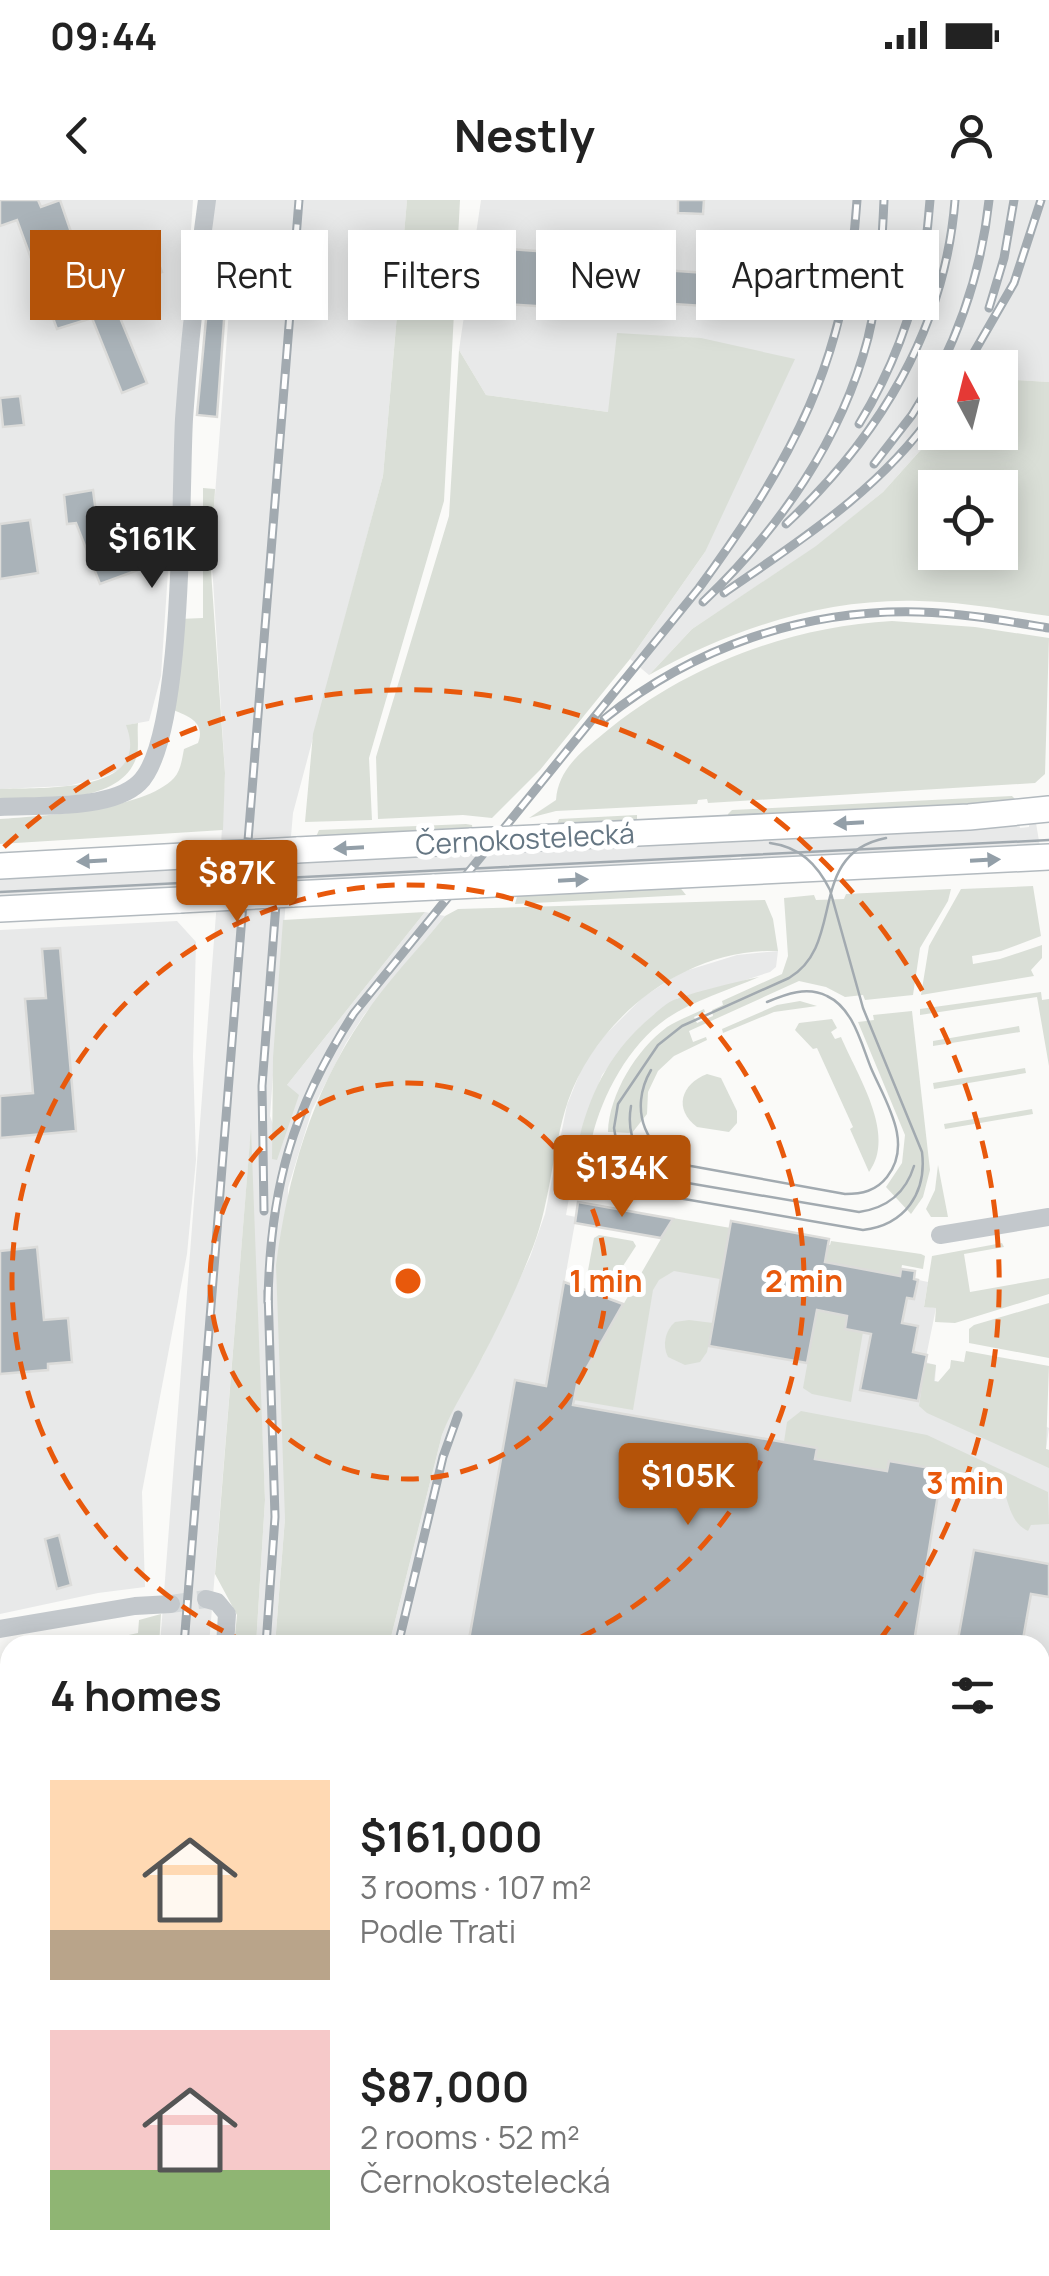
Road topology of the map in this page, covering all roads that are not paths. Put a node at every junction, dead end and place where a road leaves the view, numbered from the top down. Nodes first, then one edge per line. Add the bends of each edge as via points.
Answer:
1 (206, 200) edge
2 (0, 807) edge
3 (1049, 809) edge
4 (1049, 857) edge
5 (0, 866) edge
6 (0, 909) edge
7 (1049, 1217) edge
8 (940, 1235) dead end
9 (214, 1603) dead end
10 (171, 1604) tunnel mouth
11 (0, 1629) edge
12 (226, 1635) edge

1 - 2 street via 184,416 171,690 158,748 143,779 118,796
3 -> 5 main road, Černokostelecká, bridge
6 -> 4 main road, Černokostelecká, bridge
7 - 8 street
9 - 12 street via 228,1622
10 - 11 street

